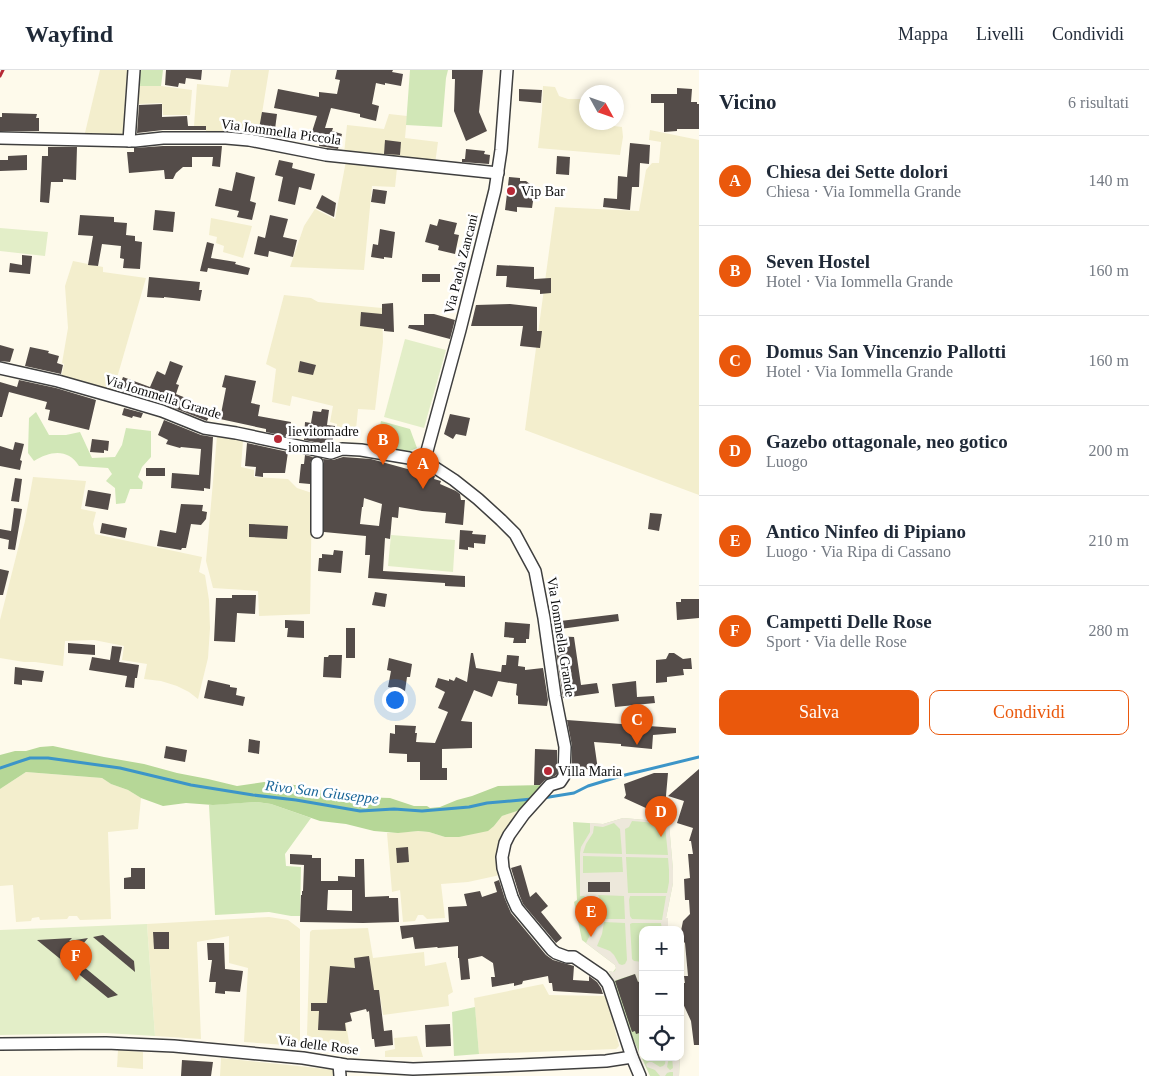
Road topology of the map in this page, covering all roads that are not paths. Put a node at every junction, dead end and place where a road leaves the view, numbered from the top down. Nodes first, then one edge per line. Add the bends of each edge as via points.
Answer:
1 (134, 70) edge
2 (507, 70) edge
3 (0, 138) edge
4 (129, 140) junction
5 (498, 173) junction
6 (0, 368) edge
7 (318, 456) junction
8 (424, 462) junction
9 (317, 532) dead end
10 (0, 1044) edge
11 (632, 1057) junction
12 (339, 1064) junction
13 (340, 1076) edge
14 (640, 1076) edge

1 - 4 street
2 - 5 street, Via Paola Zancani
3 - 4 street, Via Iommella Piccola
4 - 5 street, Via Iommella Piccola via 204,137 249,140 326,155
5 - 8 street, Via Paola Zancani
6 - 7 street, Via Iommella Grande via 125,400 204,428 274,442
7 - 8 street, Via Iommella Grande via 342,449 361,450
7 - 9 street
8 - 11 street, Via Iommella Grande via 454,480 501,520 515,534 536,571 565,747 564,776 560,782 550,785 509,835 502,857 503,868 517,908 552,950 574,957 602,976 608,984
10 - 12 street, Via delle Rose via 164,1046
11 - 12 street, Via delle Rose via 606,1061 421,1069
11 - 14 street
12 - 13 street

